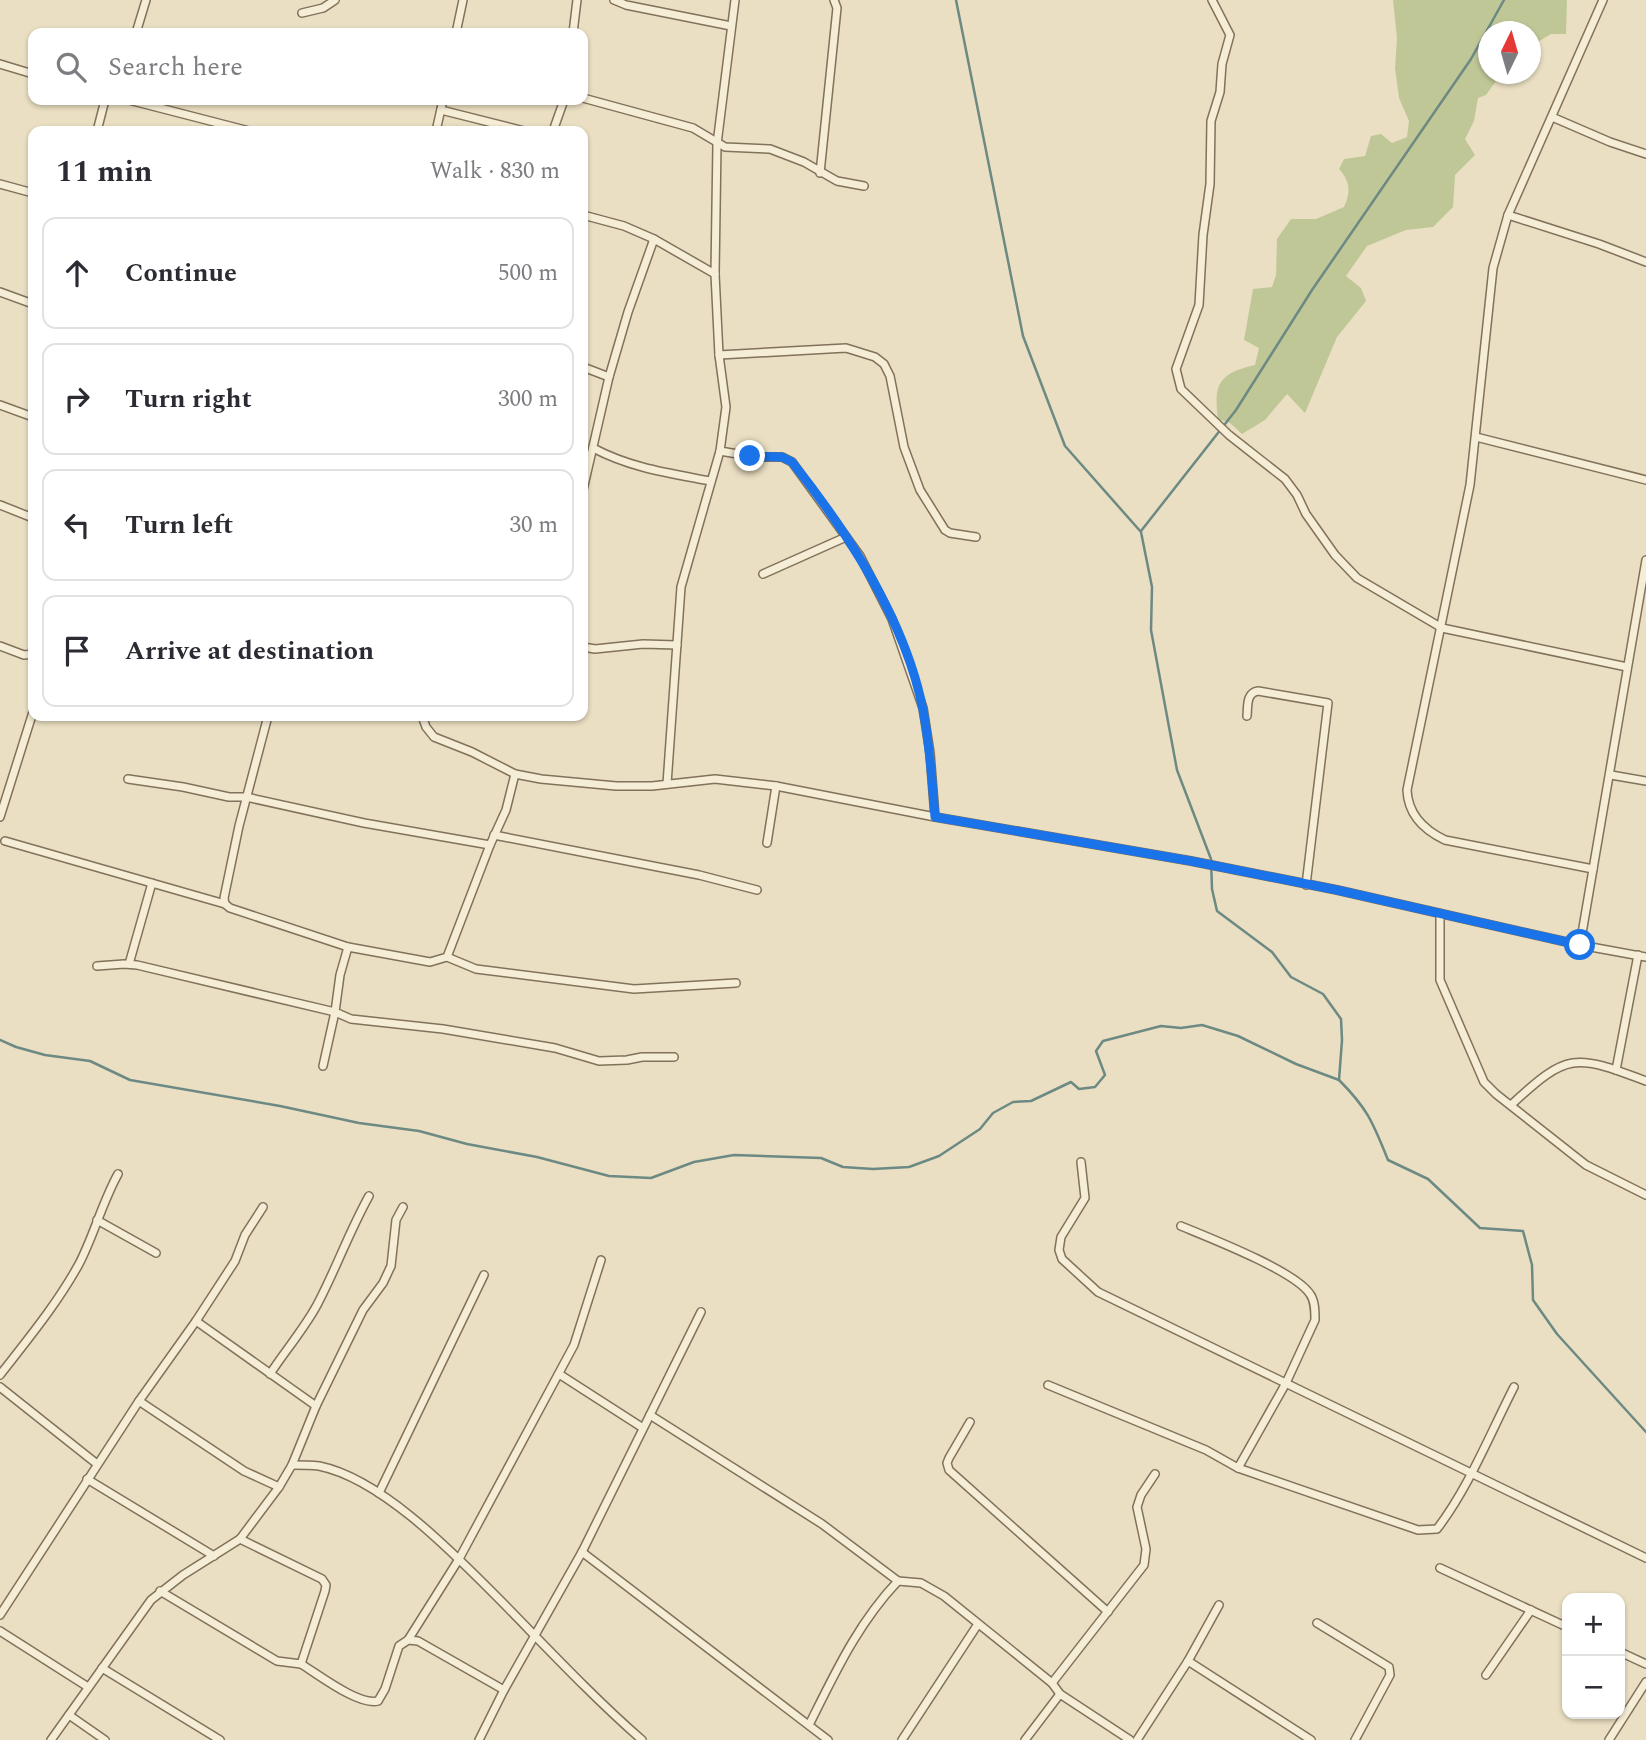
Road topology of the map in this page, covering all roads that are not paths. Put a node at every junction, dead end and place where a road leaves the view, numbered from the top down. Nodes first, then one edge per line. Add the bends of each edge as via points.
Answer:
1 (146, 0) edge
2 (335, 0) edge
3 (463, 0) edge
4 (577, 0) edge
5 (614, 0) edge
6 (735, 0) edge
7 (834, 0) edge
8 (1212, 0) edge
9 (1603, 0) edge
10 (302, 13) dead end
11 (731, 26) junction
12 (138, 28) edge
13 (457, 28) edge
14 (574, 28) edge
15 (0, 64) edge
16 (28, 72) edge
17 (588, 99) edge
18 (104, 105) edge
19 (148, 105) edge
20 (442, 105) edge
21 (562, 105) edge
22 (441, 110) junction
23 (1552, 117) junction
24 (98, 126) edge
25 (230, 126) edge
26 (437, 126) edge
27 (504, 126) edge
28 (555, 126) edge
29 (718, 144) junction
30 (1646, 154) edge
31 (820, 173) junction
32 (0, 184) edge
33 (864, 186) dead end
34 (28, 192) edge
35 (1508, 215) junction
36 (588, 216) edge
37 (654, 239) junction
38 (1646, 262) edge
39 (715, 274) junction
40 (0, 292) edge
41 (28, 301) edge
42 (719, 355) junction
43 (588, 369) edge
44 (609, 377) junction
45 (0, 405) edge
46 (28, 414) edge
47 (1476, 437) junction
48 (593, 448) junction
49 (720, 451) junction
50 (588, 469) edge
51 (1646, 480) edge
52 (710, 481) junction
53 (0, 505) edge
54 (28, 516) edge
55 (846, 537) junction
56 (976, 537) dead end
57 (1646, 560) edge
58 (763, 574) dead end
59 (1442, 628) junction
60 (677, 645) junction
61 (0, 646) edge
62 (588, 648) edge
63 (28, 655) edge
64 (1627, 667) junction
65 (1247, 716) dead end
66 (30, 721) edge
67 (267, 721) edge
68 (423, 721) edge
69 (515, 774) junction
70 (1611, 775) junction
71 (128, 779) dead end
72 (1646, 780) edge
73 (667, 784) junction
74 (776, 786) junction
75 (246, 797) junction
76 (0, 817) edge
77 (935, 817) junction
78 (494, 835) junction
79 (5, 841) dead end
80 (767, 843) dead end
81 (490, 845) junction
82 (1593, 869) junction
83 (152, 883) junction
84 (1306, 885) junction
85 (757, 890) dead end
86 (225, 904) junction
87 (1440, 914) junction
88 (1580, 945) junction
89 (348, 947) junction
90 (1642, 956) edge
91 (447, 957) junction
92 (129, 964) junction
93 (97, 966) dead end
94 (736, 983) dead end
95 (335, 1012) junction
96 (674, 1058) dead end
97 (323, 1066) dead end
98 (1616, 1070) junction
99 (1646, 1081) edge
100 (1511, 1105) junction
101 (1081, 1162) dead end
102 (118, 1174) dead end
103 (1646, 1195) edge
104 (369, 1196) dead end
105 (263, 1206) dead end
106 (403, 1207) dead end
107 (97, 1220) junction
108 (1181, 1226) dead end
109 (156, 1253) dead end
110 (601, 1260) dead end
111 (484, 1275) dead end
112 (701, 1312) dead end
113 (196, 1321) junction
114 (270, 1374) junction
115 (559, 1374) junction
116 (0, 1375) edge
117 (1286, 1383) junction
118 (1048, 1385) dead end
119 (0, 1387) edge
120 (1514, 1387) dead end
121 (139, 1401) junction
122 (316, 1406) junction
123 (650, 1415) junction
124 (970, 1422) dead end
125 (643, 1428) junction
126 (97, 1464) junction
127 (292, 1465) junction
128 (1238, 1468) junction
129 (1471, 1472) junction
130 (1155, 1475) dead end
131 (88, 1479) junction
132 (279, 1487) junction
133 (379, 1493) junction
134 (240, 1539) junction
135 (582, 1552) junction
136 (214, 1556) junction
137 (1646, 1558) edge
138 (459, 1559) junction
139 (1440, 1568) dead end
140 (898, 1581) junction
141 (160, 1591) junction
142 (1219, 1605) dead end
143 (1531, 1610) junction
144 (1108, 1612) junction
145 (0, 1615) edge
146 (1317, 1623) dead end
147 (978, 1624) junction
148 (1562, 1625) edge
149 (0, 1631) edge
150 (535, 1636) junction
151 (408, 1640) junction
152 (1625, 1654) edge
153 (1188, 1661) junction
154 (301, 1664) junction
155 (1646, 1664) edge
156 (103, 1668) junction
157 (1486, 1675) dead end
158 (1646, 1682) edge
159 (1052, 1684) junction
160 (88, 1687) junction
161 (504, 1690) junction
162 (1060, 1694) junction
163 (69, 1714) junction
164 (808, 1725) junction
165 (51, 1740) edge
166 (105, 1740) edge
167 (220, 1740) edge
168 (479, 1740) edge
169 (642, 1740) edge
170 (828, 1740) edge
171 (902, 1740) edge
172 (1025, 1740) edge
173 (1130, 1740) edge
174 (1137, 1740) edge
175 (1311, 1740) edge
176 (1355, 1740) edge
177 (1609, 1740) edge

1 - 12 street
2 - 10 street
3 - 13 street
4 - 14 street
5 - 11 street
6 - 11 street
7 - 31 street via 837,8
8 - 59 street via 1230,41 1211,121 1199,305 1178,359 1177,380 1229,435 1292,486 1306,514 1357,579
9 - 23 street
11 - 29 street
15 - 16 street
17 - 29 street via 693,128
18 - 24 street
19 - 25 street
20 - 22 street
21 - 28 street
22 - 26 street
22 - 27 street
23 - 30 street
23 - 35 street
29 - 31 street via 771,149
29 - 39 street
31 - 33 street
32 - 34 street
35 - 38 street
35 - 47 street via 1488,301
36 - 37 street
37 - 39 street
37 - 44 street
39 - 42 street
40 - 41 street
42 - 49 street via 726,407
42 - 56 street via 846,348 876,357 890,376 904,447 920,490 944,530
43 - 44 street
44 - 48 street
45 - 46 street
47 - 51 street
47 - 59 street
48 - 50 street
48 - 52 street via 638,467
49 - 52 street
49 - 55 street via 792,462
52 - 60 street via 681,587
53 - 54 street
55 - 58 street
55 - 77 street via 892,620 923,708
57 - 64 street
59 - 64 street
59 - 82 street via 1407,790 1415,816 1429,832 1445,840
60 - 62 street
60 - 73 street
61 - 63 street
64 - 70 street
65 - 84 street via 1252,692 1328,703
66 - 76 street
67 - 75 street
68 - 69 street via 434,737
69 - 73 street via 616,786
69 - 78 street
70 - 72 street
70 - 82 street
71 - 75 street
73 - 74 street via 715,779
74 - 77 street
74 - 80 street
75 - 81 street
75 - 86 street
77 - 84 street
78 - 81 street
78 - 85 street
79 - 83 street
81 - 91 street
82 - 88 street
83 - 86 street
83 - 92 street
84 - 87 street
86 - 89 street
87 - 88 street
87 - 100 street via 1440,980 1484,1082
88 - 90 street
89 - 91 street via 430,962
89 - 95 street
90 - 98 street
91 - 94 street via 476,970 634,989
92 - 93 street
92 - 95 street
95 - 96 street via 351,1020 443,1029 555,1048 599,1061
95 - 97 street
98 - 99 street
98 - 100 street via 1586,1062 1565,1064 1539,1079
100 - 103 street via 1586,1165
101 - 117 street via 1085,1198 1061,1237 1062,1259 1098,1292
102 - 107 street
104 - 114 street via 315,1308
105 - 113 street
106 - 122 street via 396,1220 391,1266 363,1310
107 - 109 street
107 - 116 street via 62,1293
108 - 117 street via 1265,1263 1311,1296 1315,1320
110 - 115 street via 574,1345
111 - 133 street
112 - 123 street
113 - 114 street
113 - 121 street
114 - 122 street
115 - 125 street
115 - 138 street
117 - 128 street
117 - 129 street
118 - 128 street via 1206,1450
119 - 126 street
120 - 129 street
121 - 126 street
121 - 132 street via 244,1471
122 - 127 street
123 - 125 street
123 - 140 street via 822,1524
124 - 144 street via 949,1458 949,1470
125 - 135 street
126 - 131 street
127 - 132 street
127 - 133 street via 331,1470
128 - 129 street via 1418,1530 1437,1529
129 - 137 street
130 - 144 street via 1137,1507 1146,1549 1143,1565
131 - 136 street
131 - 145 street
132 - 134 street
133 - 138 street
134 - 136 street
134 - 154 street via 326,1585
135 - 150 street
135 - 164 street
136 - 141 street
138 - 150 street
138 - 151 street
139 - 143 street
140 - 147 street via 921,1583
140 - 164 street via 875,1605
141 - 154 street via 277,1661
141 - 156 street
142 - 153 street
143 - 148 street
143 - 157 street
144 - 159 street
146 - 176 street via 1389,1667 1390,1675
147 - 159 street
147 - 171 street
149 - 160 street
150 - 161 street
150 - 169 street
151 - 154 street via 399,1646 378,1701 370,1703
151 - 161 street via 418,1641
152 - 155 street
153 - 174 street
153 - 175 street
156 - 160 street
156 - 167 street
158 - 177 street
159 - 162 street
160 - 163 street
161 - 168 street
162 - 172 street
162 - 173 street
163 - 165 street
163 - 166 street
164 - 170 street

